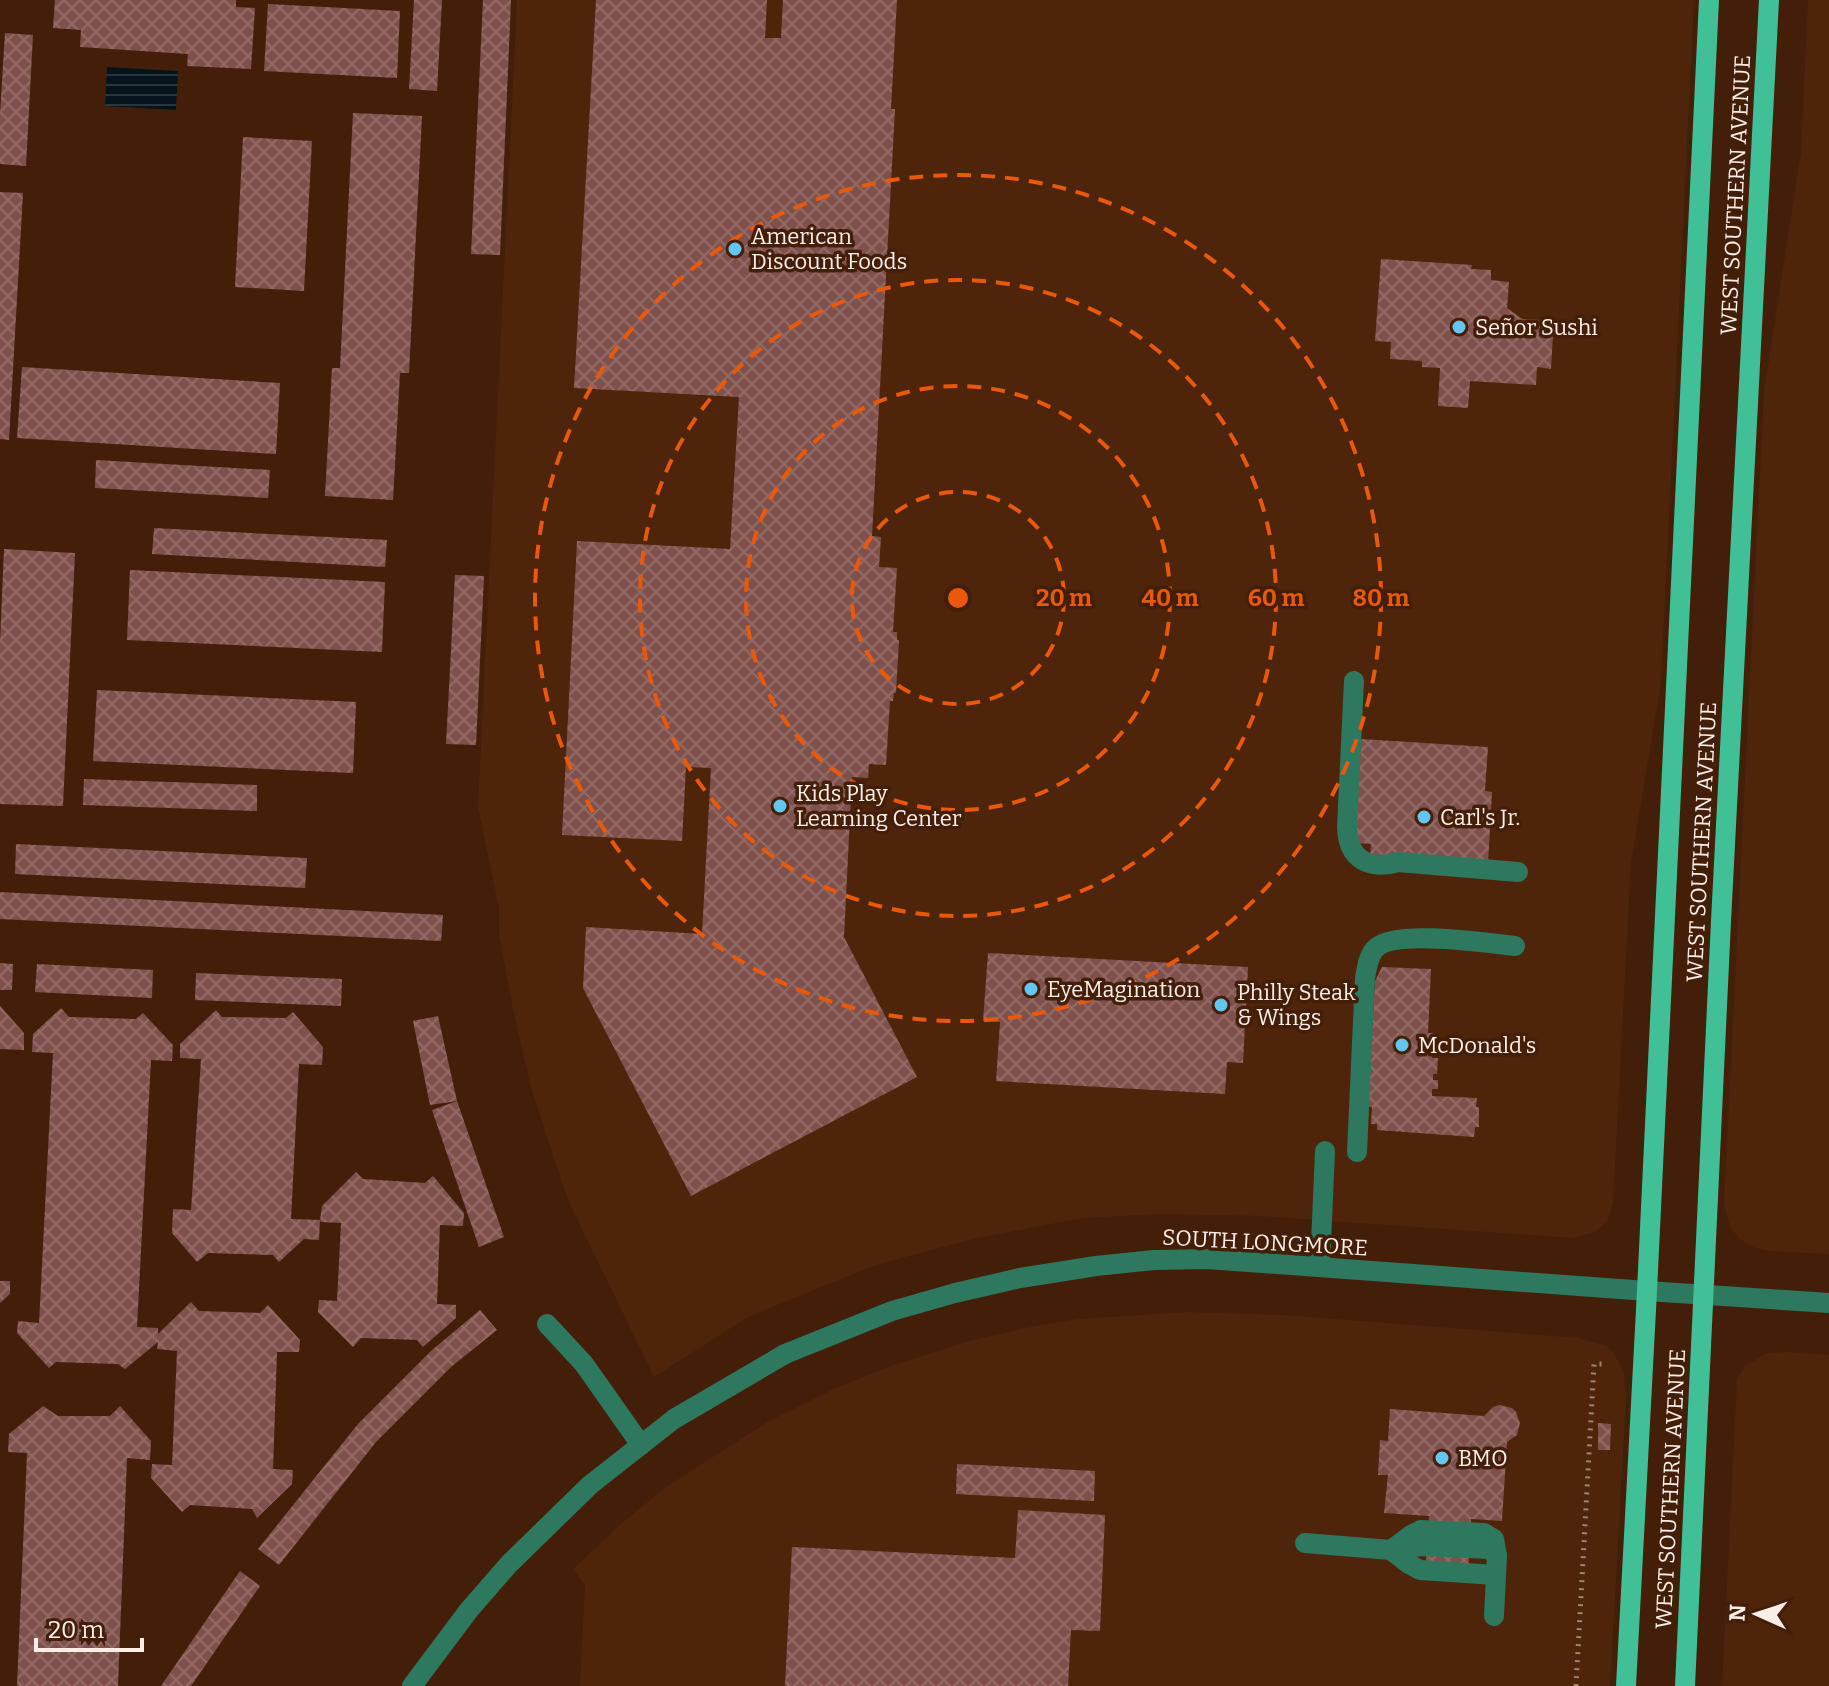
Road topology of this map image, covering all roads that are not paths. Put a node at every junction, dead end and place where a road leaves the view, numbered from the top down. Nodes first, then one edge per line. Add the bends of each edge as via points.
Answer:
1 (1709, 0) edge
2 (1769, 0) edge
3 (1354, 681) dead end
4 (1518, 872) dead end
5 (1515, 946) dead end
6 (1325, 1151) dead end
7 (1357, 1152) dead end
8 (1320, 1267) junction
9 (1647, 1291) junction
10 (1703, 1294) junction
11 (1829, 1303) edge
12 (547, 1324) dead end
13 (641, 1445) junction
14 (1305, 1543) dead end
15 (1494, 1616) dead end
16 (412, 1686) edge
17 (1626, 1686) edge
18 (1685, 1686) edge

1 - 9 main road, WEST SOUTHERN AVENUE
2 - 10 main road, WEST SOUTHERN AVENUE
3 - 4 street via 1347,827 1355,854 1378,866 1398,862
5 - 7 street via 1419,938 1376,946 1365,978
6 - 8 street
8 - 9 street, SOUTH LONGMORE
8 - 13 street, SOUTH LONGMORE via 1154,1260 1020,1278 955,1293 892,1311 785,1354 674,1419
9 - 10 street, SOUTH LONGMORE
9 - 17 main road, WEST SOUTHERN AVENUE
10 - 11 street, SOUTH LONGMORE
10 - 18 main road, WEST SOUTHERN AVENUE
12 - 13 street via 584,1364
13 - 16 street, SOUTH LONGMORE via 590,1485 509,1564
14 - 15 street via 1391,1550 1489,1549 1497,1566

